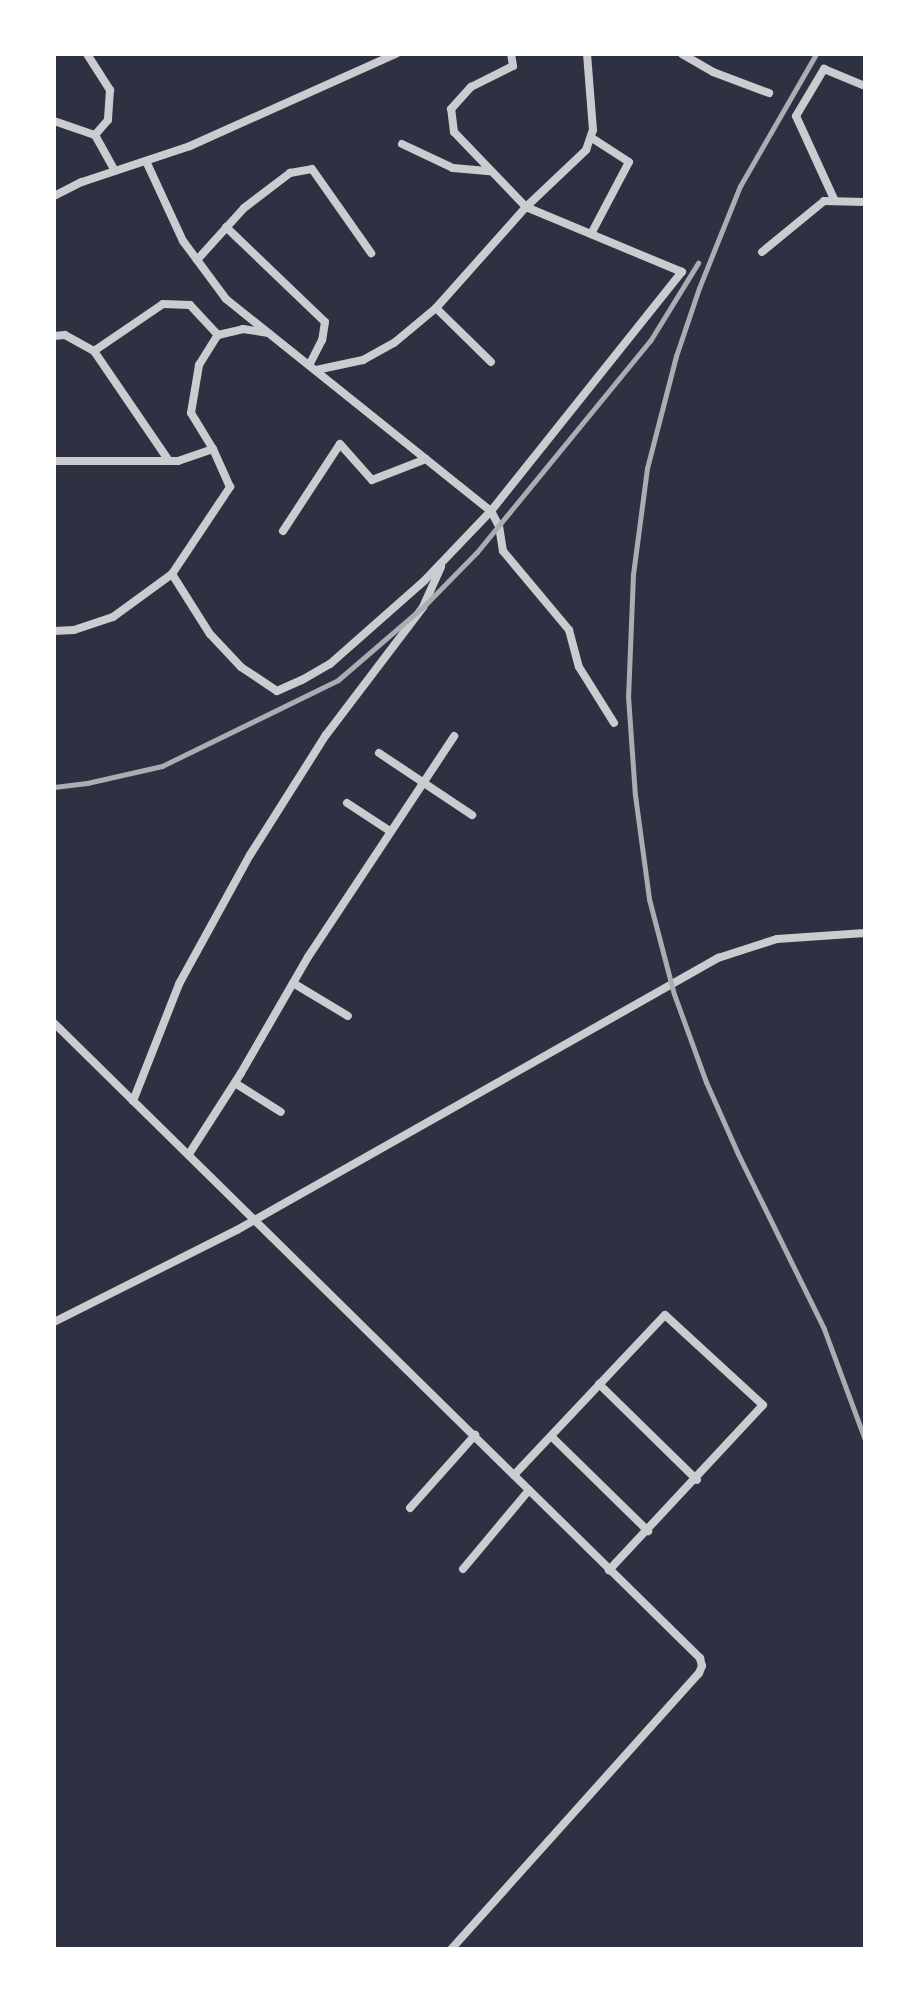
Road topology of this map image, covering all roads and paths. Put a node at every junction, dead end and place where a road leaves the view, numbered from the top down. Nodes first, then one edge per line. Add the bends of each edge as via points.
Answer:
1 (87, 54) edge
2 (396, 54) edge
3 (511, 54) edge
4 (587, 54) edge
5 (682, 54) edge
6 (865, 86) edge
7 (769, 93) dead end
8 (54, 121) edge
9 (95, 135) junction
10 (592, 138) junction
11 (402, 144) dead end
12 (146, 161) junction
13 (115, 171) junction
14 (490, 171) junction
15 (54, 196) edge
16 (834, 199) junction
17 (865, 202) edge
18 (526, 207) junction
19 (226, 227) junction
20 (591, 234) junction
21 (762, 252) dead end
22 (371, 253) dead end
23 (197, 260) junction
24 (436, 308) junction
25 (268, 333) junction
26 (218, 335) junction
27 (54, 336) edge
28 (94, 351) junction
29 (491, 362) dead end
30 (313, 367) junction
31 (213, 449) junction
32 (426, 459) junction
33 (54, 461) edge
34 (169, 461) junction
35 (491, 511) junction
36 (283, 531) dead end
37 (444, 560) junction
38 (172, 574) junction
39 (54, 631) edge
40 (614, 723) dead end
41 (454, 736) dead end
42 (379, 753) dead end
43 (423, 783) junction
44 (347, 803) dead end
45 (472, 815) dead end
46 (390, 831) junction
47 (865, 933) edge
48 (293, 983) junction
49 (348, 1016) dead end
50 (54, 1023) edge
51 (235, 1083) junction
52 (133, 1101) junction
53 (281, 1112) dead end
54 (189, 1154) junction
55 (54, 1322) edge
56 (599, 1384) junction
57 (475, 1435) junction
58 (551, 1436) junction
59 (514, 1475) junction
60 (697, 1480) junction
61 (529, 1490) junction
62 (410, 1508) dead end
63 (648, 1531) junction
64 (463, 1569) dead end
65 (609, 1570) junction
66 (451, 1949) edge

1 - 9 street via 110,90 108,120
2 - 12 street
3 - 14 street via 513,66 471,87 451,109 454,132
4 - 10 street
5 - 7 street
6 - 16 street via 824,69 796,116
8 - 9 street
9 - 13 street
10 - 18 street
10 - 20 street via 629,162
11 - 14 street via 453,168
12 - 13 street
12 - 23 street
13 - 15 street
14 - 18 street
16 - 17 street
16 - 21 street via 813,207
18 - 20 street
18 - 24 street
19 - 22 street via 290,173 312,169
19 - 23 street
19 - 30 street via 325,322
20 - 35 street via 682,272
23 - 25 street via 226,299
24 - 29 street
24 - 30 street via 394,343 363,360
25 - 26 street via 243,329
25 - 30 street
26 - 28 street via 190,305 163,304
26 - 31 street via 199,365 191,413
27 - 28 street via 65,335
28 - 34 street
30 - 32 street
31 - 34 street
31 - 38 street via 230,487
32 - 35 street
32 - 36 street via 372,480 340,444
33 - 34 street
35 - 37 street
35 - 40 street via 503,551 569,630 579,667
37 - 38 street via 330,664 277,691 227,654
37 - 52 street via 423,607 326,735 250,855 179,984
38 - 39 street via 113,617
41 - 43 street
42 - 43 street
43 - 45 street
43 - 46 street
44 - 46 street
46 - 48 street
47 - 55 street via 777,939 718,958 313,1188
48 - 49 street
48 - 51 street
50 - 52 street
51 - 53 street
51 - 54 street
52 - 54 street
54 - 57 street
56 - 58 street
56 - 60 street
56 - 60 street via 665,1315 763,1405
57 - 59 street
57 - 62 street
58 - 59 street
58 - 63 street
59 - 61 street
60 - 63 street
61 - 64 street
61 - 65 street
63 - 65 street
65 - 66 street via 700,1658 702,1666

